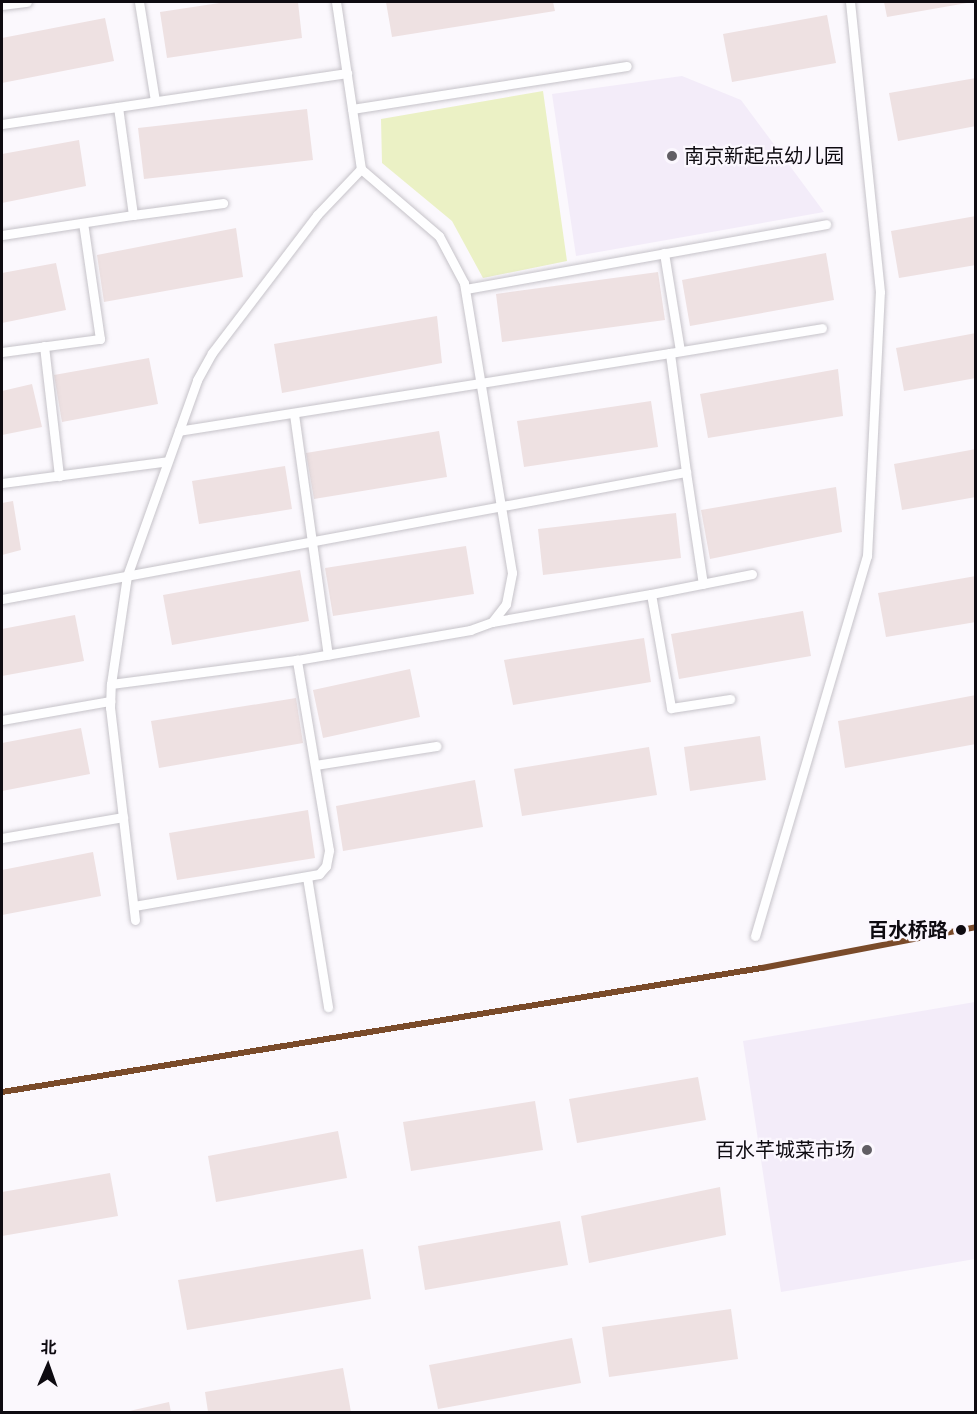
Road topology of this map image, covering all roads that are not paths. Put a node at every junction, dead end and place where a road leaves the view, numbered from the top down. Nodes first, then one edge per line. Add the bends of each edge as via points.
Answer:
1 (27, 2) edge
2 (139, 2) edge
3 (336, 2) edge
4 (850, 2) edge
5 (2, 6) edge
6 (627, 66) dead end
7 (346, 73) junction
8 (155, 101) junction
9 (118, 107) junction
10 (352, 109) junction
11 (2, 124) edge
12 (361, 169) junction
13 (223, 203) dead end
14 (133, 215) junction
15 (83, 223) junction
16 (826, 224) dead end
17 (2, 235) edge
18 (664, 254) junction
19 (466, 289) junction
20 (822, 327) dead end
21 (44, 346) junction
22 (2, 352) edge
23 (675, 352) junction
24 (482, 385) junction
25 (294, 414) junction
26 (178, 431) junction
27 (168, 462) junction
28 (686, 472) junction
29 (59, 476) junction
30 (2, 483) edge
31 (501, 507) junction
32 (312, 542) junction
33 (752, 574) dead end
34 (127, 576) junction
35 (703, 584) junction
36 (651, 594) junction
37 (2, 599) edge
38 (492, 622) junction
39 (328, 655) junction
40 (297, 660) junction
41 (111, 684) junction
42 (730, 699) dead end
43 (110, 701) junction
44 (2, 720) edge
45 (437, 746) dead end
46 (315, 765) junction
47 (123, 817) junction
48 (2, 838) edge
49 (306, 877) junction
50 (134, 906) junction
51 (135, 920) dead end
52 (755, 936) dead end
53 (328, 1007) dead end

1 - 5 lane
2 - 8 lane
3 - 7 lane
4 - 52 lane via 880,292 867,556
6 - 10 lane
7 - 8 lane
7 - 10 lane
8 - 9 lane
9 - 11 lane
9 - 14 lane
10 - 12 lane
12 - 19 lane via 439,236
12 - 26 lane via 317,215 212,353
13 - 14 lane
14 - 15 lane
15 - 17 lane
15 - 21 lane via 100,339
16 - 18 lane
18 - 19 lane
18 - 23 lane
19 - 24 lane
20 - 23 lane
21 - 22 lane
21 - 29 lane
23 - 24 lane
23 - 28 lane
24 - 25 lane
24 - 31 lane
25 - 26 lane
25 - 32 lane
26 - 27 lane
27 - 29 lane
27 - 34 lane
28 - 31 lane
28 - 35 lane
29 - 30 lane
31 - 32 lane
31 - 38 lane via 512,573 506,604
32 - 34 lane
32 - 39 lane
33 - 35 lane
34 - 37 lane
34 - 41 lane
35 - 36 lane
36 - 38 lane
36 - 42 lane via 671,708
38 - 39 lane via 470,630
39 - 40 lane
40 - 41 lane
40 - 46 lane
41 - 43 lane
43 - 44 lane
43 - 47 lane
45 - 46 lane
46 - 49 lane via 329,850 326,866 319,874
47 - 48 lane
47 - 50 lane
49 - 50 lane
49 - 53 lane
50 - 51 lane

